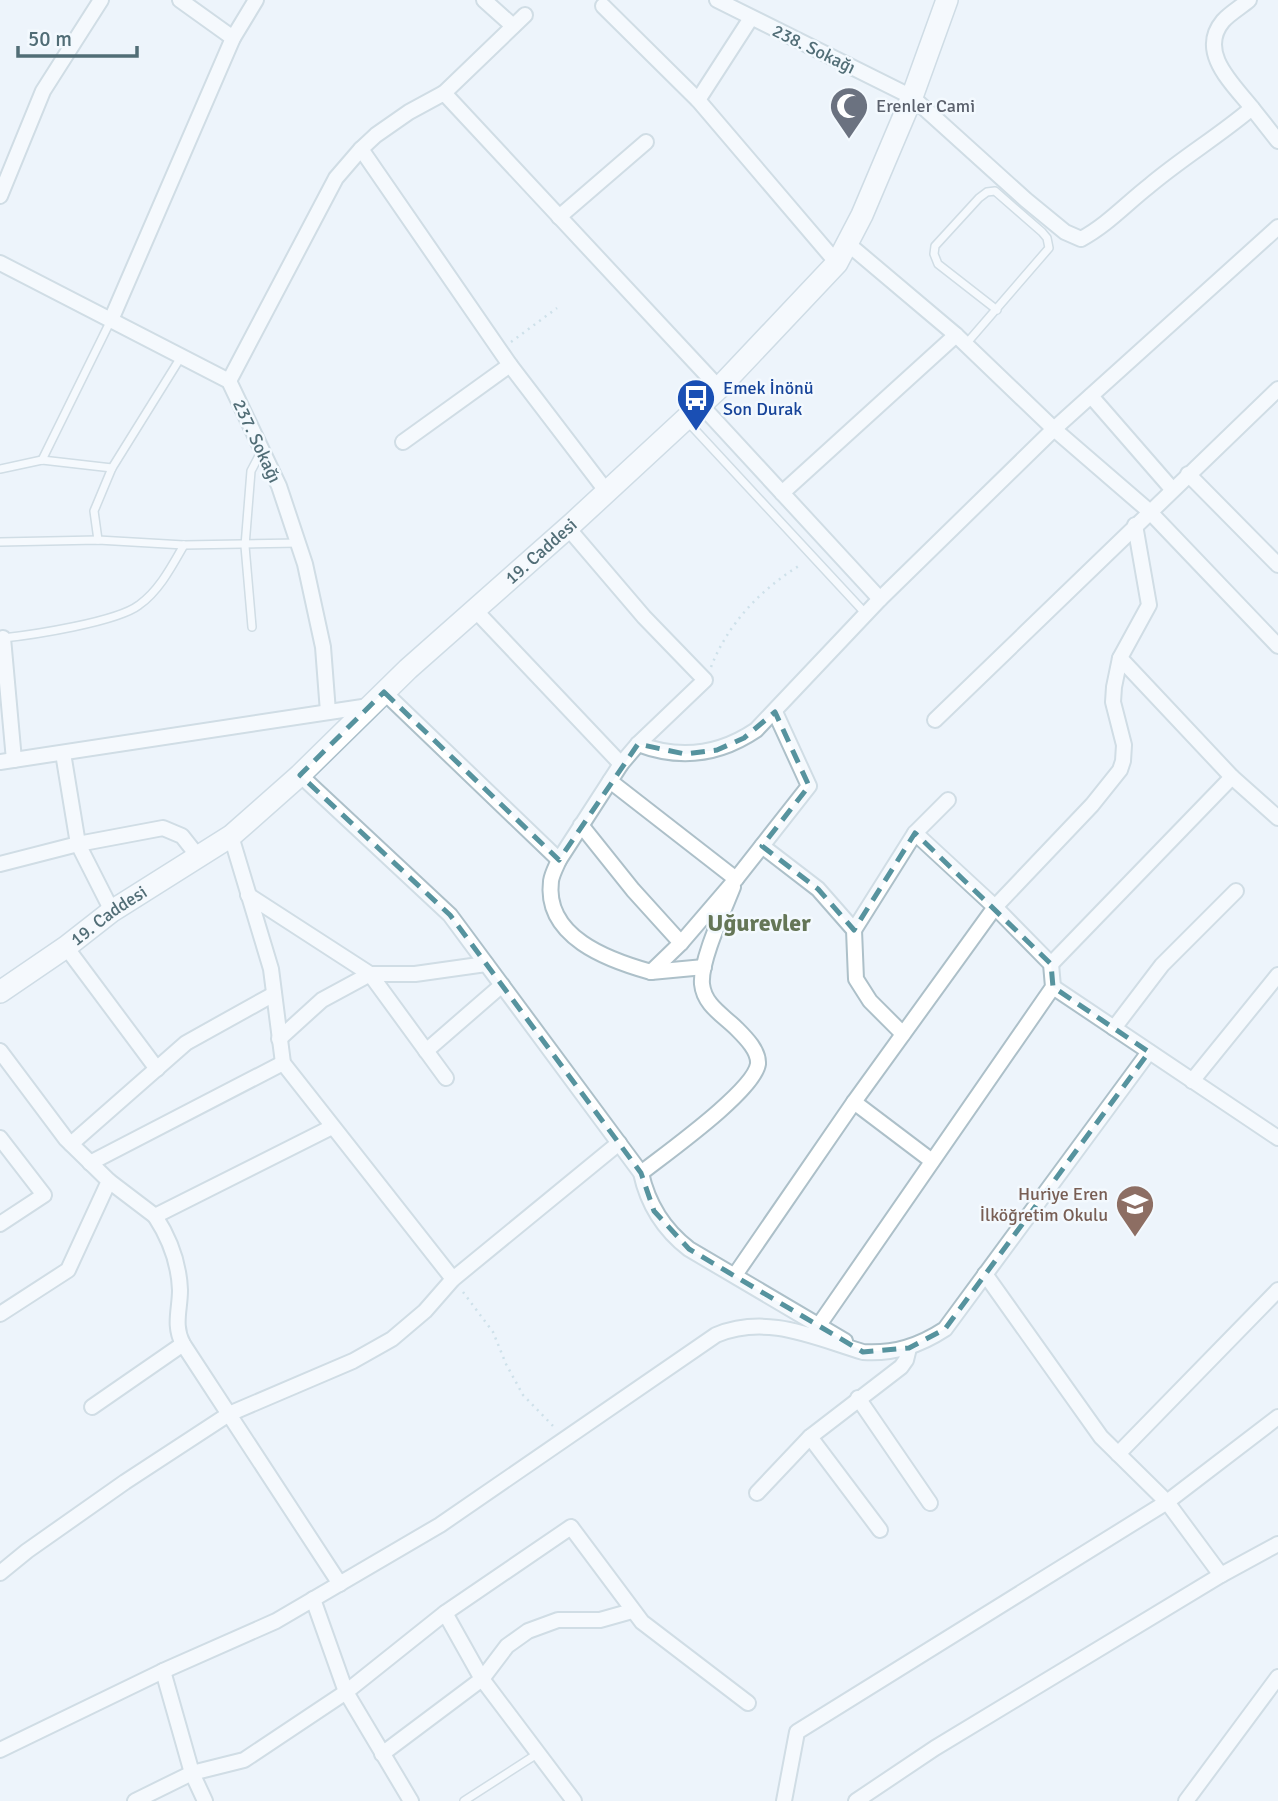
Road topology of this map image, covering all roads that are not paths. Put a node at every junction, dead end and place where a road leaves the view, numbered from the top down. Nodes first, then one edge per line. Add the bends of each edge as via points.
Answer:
1 (101, 0) edge
2 (180, 0) edge
3 (256, 0) edge
4 (484, 0) edge
5 (717, 0) edge
6 (947, 0) edge
7 (1249, 0) edge
8 (603, 6) dead end
9 (524, 15) dead end
10 (751, 18) junction
11 (513, 26) junction
12 (233, 38) junction
13 (444, 93) junction
14 (912, 97) junction
15 (698, 100) junction
16 (1252, 108) junction
17 (1278, 141) edge
18 (646, 142) dead end
19 (361, 149) junction
20 (0, 196) edge
21 (559, 217) junction
22 (1278, 228) edge
23 (847, 243) junction
24 (0, 263) edge
25 (837, 263) junction
26 (997, 310) junction
27 (111, 320) junction
28 (961, 340) junction
29 (181, 357) junction
30 (510, 365) junction
31 (229, 381) junction
32 (719, 388) junction
33 (1278, 389) edge
34 (1091, 396) junction
35 (701, 405) junction
36 (685, 420) junction
37 (1054, 429) junction
38 (402, 442) dead end
39 (263, 450) junction
40 (42, 460) junction
41 (112, 468) junction
42 (0, 470) edge
43 (1188, 474) junction
44 (1172, 489) junction
45 (607, 492) junction
46 (782, 493) junction
47 (1149, 511) junction
48 (1135, 525) junction
49 (568, 528) junction
50 (98, 540) junction
51 (0, 542) edge
52 (299, 543) junction
53 (184, 545) junction
54 (245, 546) junction
55 (1278, 565) edge
56 (880, 599) junction
57 (474, 610) junction
58 (866, 614) junction
59 (251, 627) dead end
60 (2, 636) edge
61 (1278, 646) edge
62 (1120, 658) junction
63 (377, 699) junction
64 (328, 712) junction
65 (775, 712) junction
66 (934, 720) dead end
67 (638, 744) junction
68 (63, 753) junction
69 (7, 761) edge
70 (621, 764) junction
71 (300, 775) junction
72 (1232, 776) junction
73 (610, 780) junction
74 (948, 800) dead end
75 (1278, 818) edge
76 (582, 825) junction
77 (915, 833) junction
78 (231, 836) junction
79 (78, 844) junction
80 (762, 846) junction
81 (197, 855) junction
82 (559, 860) junction
83 (0, 864) edge
84 (736, 879) junction
85 (1236, 891) dead end
86 (248, 895) junction
87 (995, 907) junction
88 (112, 911) junction
89 (855, 930) junction
90 (681, 943) junction
91 (66, 947) junction
92 (486, 964) junction
93 (1051, 964) junction
94 (704, 967) junction
95 (651, 972) junction
96 (370, 974) junction
97 (1278, 975) edge
98 (502, 985) junction
99 (1053, 986) junction
100 (0, 992) edge
101 (274, 994) junction
102 (1114, 1028) junction
103 (903, 1034) junction
104 (279, 1039) junction
105 (0, 1051) edge
106 (426, 1051) junction
107 (1149, 1052) junction
108 (283, 1063) junction
109 (157, 1069) junction
110 (446, 1078) dead end
111 (1192, 1081) junction
112 (854, 1102) junction
113 (332, 1126) junction
114 (0, 1138) edge
115 (1278, 1139) edge
116 (619, 1143) junction
117 (71, 1144) junction
118 (932, 1161) junction
119 (90, 1163) junction
120 (641, 1173) junction
121 (109, 1181) junction
122 (155, 1216) junction
123 (0, 1224) edge
124 (985, 1274) junction
125 (736, 1275) junction
126 (453, 1279) junction
127 (1278, 1290) edge
128 (0, 1314) edge
129 (819, 1325) junction
130 (183, 1344) junction
131 (909, 1348) junction
132 (863, 1352) junction
133 (858, 1398) junction
134 (92, 1407) dead end
135 (229, 1414) junction
136 (1278, 1417) edge
137 (810, 1437) junction
138 (1118, 1454) junction
139 (757, 1493) dead end
140 (1167, 1502) junction
141 (930, 1503) dead end
142 (880, 1530) dead end
143 (1278, 1544) edge
144 (0, 1573) edge
145 (1221, 1575) junction
146 (340, 1584) junction
147 (313, 1599) junction
148 (632, 1611) junction
149 (445, 1613) junction
150 (163, 1671) junction
151 (1278, 1677) edge
152 (482, 1679) junction
153 (346, 1692) junction
154 (748, 1703) dead end
155 (0, 1750) edge
156 (382, 1754) junction
157 (537, 1754) junction
158 (192, 1773) junction
159 (135, 1801) edge
160 (205, 1801) edge
161 (411, 1801) edge
162 (464, 1801) edge
163 (574, 1801) edge
164 (784, 1801) edge
165 (856, 1801) edge
166 (1186, 1801) edge

1 - 20 street via 43,92
2 - 12 street
3 - 12 street
4 - 11 street
5 - 10 street, 238. Sokağı
6 - 14 street, 19. Caddesi
7 - 16 street via 1224,20 1213,44 1218,64
8 - 15 street
9 - 11 street
10 - 14 street, 238. Sokağı
10 - 15 street
11 - 13 street
12 - 27 street
13 - 19 street via 392,123
13 - 21 street
14 - 16 street, 238. Sokağı via 1026,200 1065,232 1082,239
14 - 23 street, 19. Caddesi
15 - 25 street
16 - 17 street
18 - 21 street
19 - 30 street
19 - 31 street via 326,195
21 - 32 street
22 - 34 street
23 - 25 street, 19. Caddesi
23 - 28 street
24 - 27 street, 237. Sokağı
25 - 32 street, 19. Caddesi
26 - 26 lane via 1049,248 1042,232 995,191 979,198 935,246 934,254 938,264
26 - 28 lane
27 - 29 street, 237. Sokağı
27 - 40 lane
28 - 37 street
28 - 46 street
29 - 31 street, 237. Sokağı
29 - 41 lane
30 - 38 street
30 - 45 street
31 - 39 street, 237. Sokağı
32 - 35 street, 19. Caddesi
33 - 43 street
34 - 37 street
34 - 44 street
35 - 36 street, 19. Caddesi
35 - 46 street
36 - 45 street, 19. Caddesi
36 - 58 lane
37 - 47 street
37 - 56 street
39 - 52 street, 237. Sokağı
39 - 54 lane via 251,471
40 - 41 lane
40 - 42 lane
41 - 50 lane via 94,511
43 - 44 street
43 - 55 street
44 - 47 street
45 - 49 street, 19. Caddesi
46 - 56 street
47 - 48 street
47 - 61 street
48 - 62 street via 1149,605
48 - 66 street
49 - 57 street, 19. Caddesi
49 - 67 street via 705,680
50 - 51 lane
50 - 53 lane
52 - 54 lane
52 - 64 street, 237. Sokağı via 320,626
53 - 54 lane
53 - 60 lane via 164,578 138,606 96,622
54 - 59 lane
56 - 58 street
57 - 63 street, 19. Caddesi
57 - 70 street
58 - 65 street
60 - 69 street
62 - 72 street
62 - 87 street via 1114,695 1124,745 1120,770
63 - 64 street
63 - 71 street, 19. Caddesi
63 - 82 street
64 - 68 street
65 - 67 street via 744,738 717,750 685,754
65 - 80 street via 809,786
67 - 70 street
68 - 69 street
68 - 79 street
70 - 73 street
71 - 78 street, 19. Caddesi
71 - 92 street via 450,915
72 - 75 street
72 - 93 street
73 - 76 street
73 - 84 street
74 - 77 street
76 - 82 street
76 - 90 street
77 - 87 street
77 - 89 street
78 - 81 street, 19. Caddesi
78 - 86 street
79 - 81 street via 163,828 182,836
79 - 83 street
79 - 88 street
80 - 84 street
80 - 89 street via 818,889
81 - 88 street, 19. Caddesi
82 - 95 street via 551,881 552,904 565,929 590,949
84 - 90 street
84 - 94 street
85 - 102 street via 1162,965
86 - 96 street
86 - 101 street
87 - 93 street
87 - 103 street
88 - 91 street, 19. Caddesi
89 - 103 street via 856,979 870,1001
90 - 95 street
91 - 100 street, 19. Caddesi
91 - 109 street
92 - 96 street via 415,974
92 - 98 street
93 - 99 street
94 - 95 street
94 - 120 street via 702,986 709,1003 755,1050 757,1067 727,1104
96 - 104 street via 322,1000
96 - 106 street
97 - 111 street
98 - 106 street
98 - 116 street
99 - 102 street
99 - 118 street
101 - 104 street
101 - 109 street via 186,1044
102 - 107 street
103 - 112 street
104 - 108 street
105 - 117 street
106 - 110 street
107 - 111 street
107 - 124 street
108 - 113 street
108 - 119 street
109 - 117 street
111 - 115 street
112 - 118 street
112 - 125 street
113 - 122 street
113 - 126 street
114 - 123 street via 44,1195
116 - 120 street
116 - 126 street
117 - 119 street
118 - 129 street
119 - 121 street
120 - 125 street via 654,1211 669,1232 689,1249
121 - 122 street
121 - 128 street via 68,1270
122 - 130 street via 176,1260 180,1290 176,1320
124 - 131 street via 945,1329
124 - 138 street via 1101,1437
125 - 129 street
126 - 135 street via 410,1325 373,1351
127 - 138 street
129 - 132 street
130 - 134 street
130 - 135 street
131 - 132 street
131 - 133 street via 901,1367
132 - 146 street via 769,1325 728,1330 704,1342 440,1525
133 - 137 street
133 - 141 street
135 - 144 street
135 - 146 street
136 - 140 street
137 - 139 street
137 - 142 street
138 - 140 street
140 - 145 street
140 - 164 street via 797,1732
143 - 145 street
145 - 165 street
146 - 147 street
147 - 150 street via 276,1621
147 - 153 street
148 - 149 street via 571,1527
148 - 152 street via 610,1619 569,1619 538,1626 507,1646
148 - 154 street
149 - 152 street
149 - 153 street
150 - 155 street
150 - 158 street
151 - 166 street
152 - 156 street
152 - 157 street
153 - 156 street
153 - 158 street via 244,1760
156 - 161 street
157 - 162 lane
157 - 163 street
158 - 159 street
158 - 160 street

